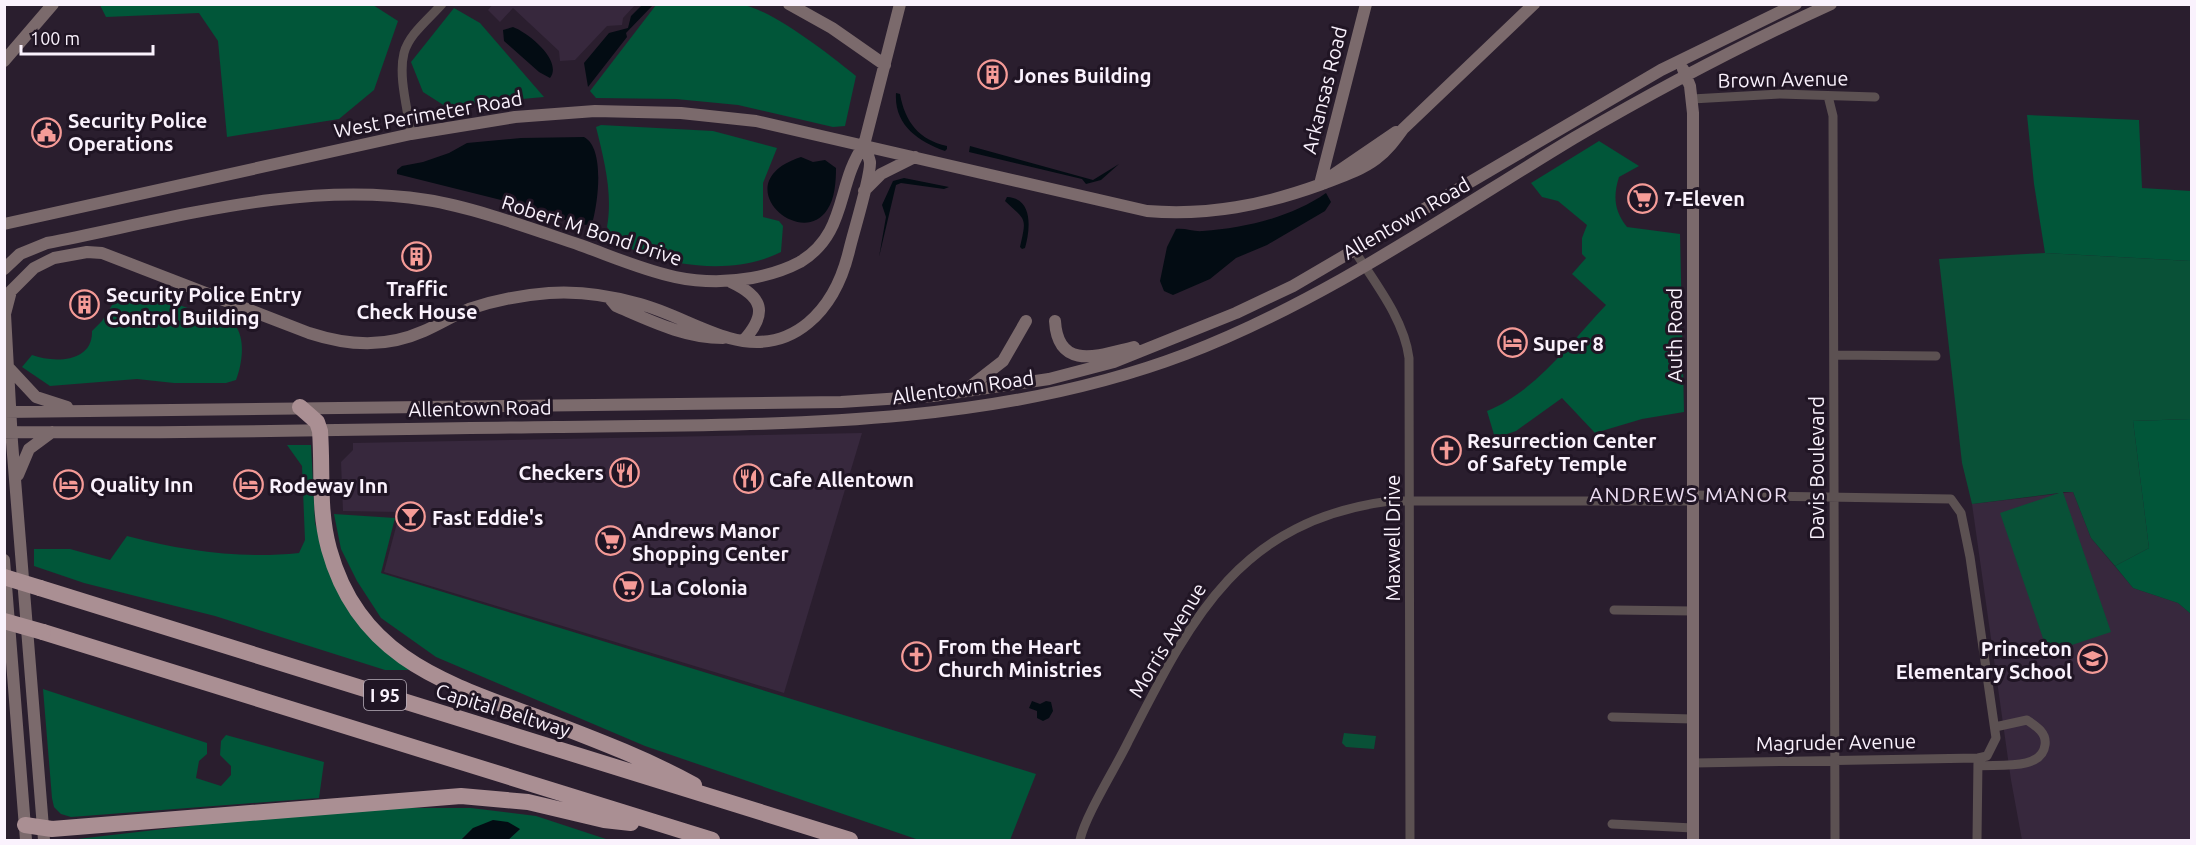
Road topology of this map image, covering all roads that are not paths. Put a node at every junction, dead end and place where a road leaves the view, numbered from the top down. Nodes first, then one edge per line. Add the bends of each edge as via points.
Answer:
1 (53, 4) edge
2 (442, 4) edge
3 (789, 4) edge
4 (900, 4) edge
5 (1366, 4) edge
6 (1534, 4) edge
7 (1796, 4) edge
8 (1832, 4) edge
9 (4, 61) edge
10 (1679, 61) junction
11 (885, 65) junction
12 (1685, 74) junction
13 (1828, 96) junction
14 (1875, 97) dead end
15 (1692, 99) junction
16 (411, 134) junction
17 (864, 145) junction
18 (915, 157) junction
19 (1320, 184) junction
20 (863, 192) junction
21 (4, 224) edge
22 (1354, 250) junction
23 (1364, 266) junction
24 (4, 269) edge
25 (730, 282) junction
26 (1026, 321) dead end
27 (1055, 321) dead end
28 (1182, 335) junction
29 (744, 340) junction
30 (1834, 355) junction
31 (1936, 356) dead end
32 (9, 368) junction
33 (964, 391) junction
34 (300, 407) junction
35 (86, 411) junction
36 (8, 412) edge
37 (321, 430) junction
38 (8, 432) edge
39 (52, 432) junction
40 (15, 482) junction
41 (1834, 497) junction
42 (1693, 498) junction
43 (1410, 500) junction
44 (4, 560) edge
45 (4, 577) edge
46 (1614, 610) dead end
47 (1693, 611) junction
48 (4, 621) edge
49 (9, 663) edge
50 (1612, 717) dead end
51 (1694, 719) junction
52 (1995, 727) junction
53 (1834, 760) junction
54 (1694, 762) junction
55 (1978, 762) junction
56 (729, 804) junction
57 (1612, 824) dead end
58 (667, 827) junction
59 (25, 833) edge
60 (1694, 834) edge
61 (44, 835) edge
62 (1081, 837) edge
63 (712, 840) edge
64 (850, 840) edge
65 (1410, 840) edge
66 (1835, 840) edge
67 (1977, 840) edge

1 - 9 main road
2 - 16 street via 404,52
3 - 11 main road
4 - 11 main road
5 - 19 main road, Arkansas Road
6 - 19 main road via 1403,129
7 - 10 main road, Allentown Road
8 - 12 main road, Allentown Road
10 - 12 main road, Auth Road
10 - 22 main road, Allentown Road
11 - 17 main road
12 - 15 main road, Auth Road
12 - 23 main road, Allentown Road
13 - 14 street, Brown Avenue
13 - 15 street, Brown Avenue via 1757,94
13 - 30 street, Davis Boulevard via 1833,116
15 - 42 main road, Auth Road
16 - 17 main road, West Perimeter Road via 548,114 636,112 756,121
16 - 21 main road, West Perimeter Road
17 - 18 main road, West Perimeter Road
17 - 20 main road via 870,163
17 - 25 main road, Robert M Bond Drive via 854,160 838,217 818,248 783,269
18 - 19 main road, West Perimeter Road via 1147,211 1232,210
18 - 20 main road via 881,174
20 - 29 main road via 846,264 827,306 804,326 777,339
22 - 23 street, Maxwell Drive
22 - 28 main road, Allentown Road via 1272,296
23 - 37 main road, Allentown Road via 1260,322 1197,350 1091,385 1021,400 840,420
23 - 43 street, Maxwell Drive via 1393,314 1408,349
24 - 25 main road, Robert M Bond Drive via 20,254 47,243 238,205 347,196 430,201 580,245 669,278
25 - 29 main road via 752,296 760,312 758,325
26 - 33 main road via 1003,361
27 - 28 main road via 1065,349 1082,358
28 - 33 main road, Allentown Road via 1114,362 1049,379
29 - 32 main road via 728,338 638,303 556,293 506,298 404,339 363,344 332,340 114,256 87,252 44,262 25,274 11,291 5,314
30 - 31 street
30 - 41 street, Davis Boulevard
32 - 35 main road via 36,397
32 - 36 main road
33 - 34 main road, Allentown Road via 841,402
34 - 35 main road, Allentown Road
34 - 37 highway
35 - 36 main road, Allentown Road
36 - 38 main road
37 - 39 main road, Allentown Road
37 - 56 highway via 321,509 329,549 352,601 383,640 413,665 445,682 668,771
38 - 39 main road, Allentown Road
38 - 40 main road
39 - 40 main road via 25,453
40 - 61 main road
41 - 42 street, Morris Avenue
41 - 52 street, Morris Avenue via 1951,499 1961,513
41 - 53 street, Davis Boulevard
42 - 43 street, Morris Avenue
42 - 47 main road, Auth Road
43 - 62 street, Morris Avenue via 1362,505 1310,522 1262,550 1220,586 1168,665
43 - 65 street, Maxwell Drive
44 - 49 main road
45 - 56 highway, Capital Beltway / I 95, bridge
46 - 47 street
47 - 51 main road, Auth Road
48 - 58 highway, I 95, bridge
49 - 59 main road
50 - 51 street
51 - 54 main road, Auth Road
52 - 55 street via 1994,746
52 - 55 street, Magruder Avenue via 2027,720 2043,734 2044,751 2030,763
53 - 54 street, Magruder Avenue
53 - 55 street, Magruder Avenue
53 - 66 street, Davis Boulevard
54 - 60 main road, Auth Road
55 - 67 street
56 - 64 highway, Capital Beltway / I 95
57 - 60 street, Auth Road
58 - 61 highway via 604,820 528,802 460,796
58 - 63 highway, I 95
59 - 61 highway

